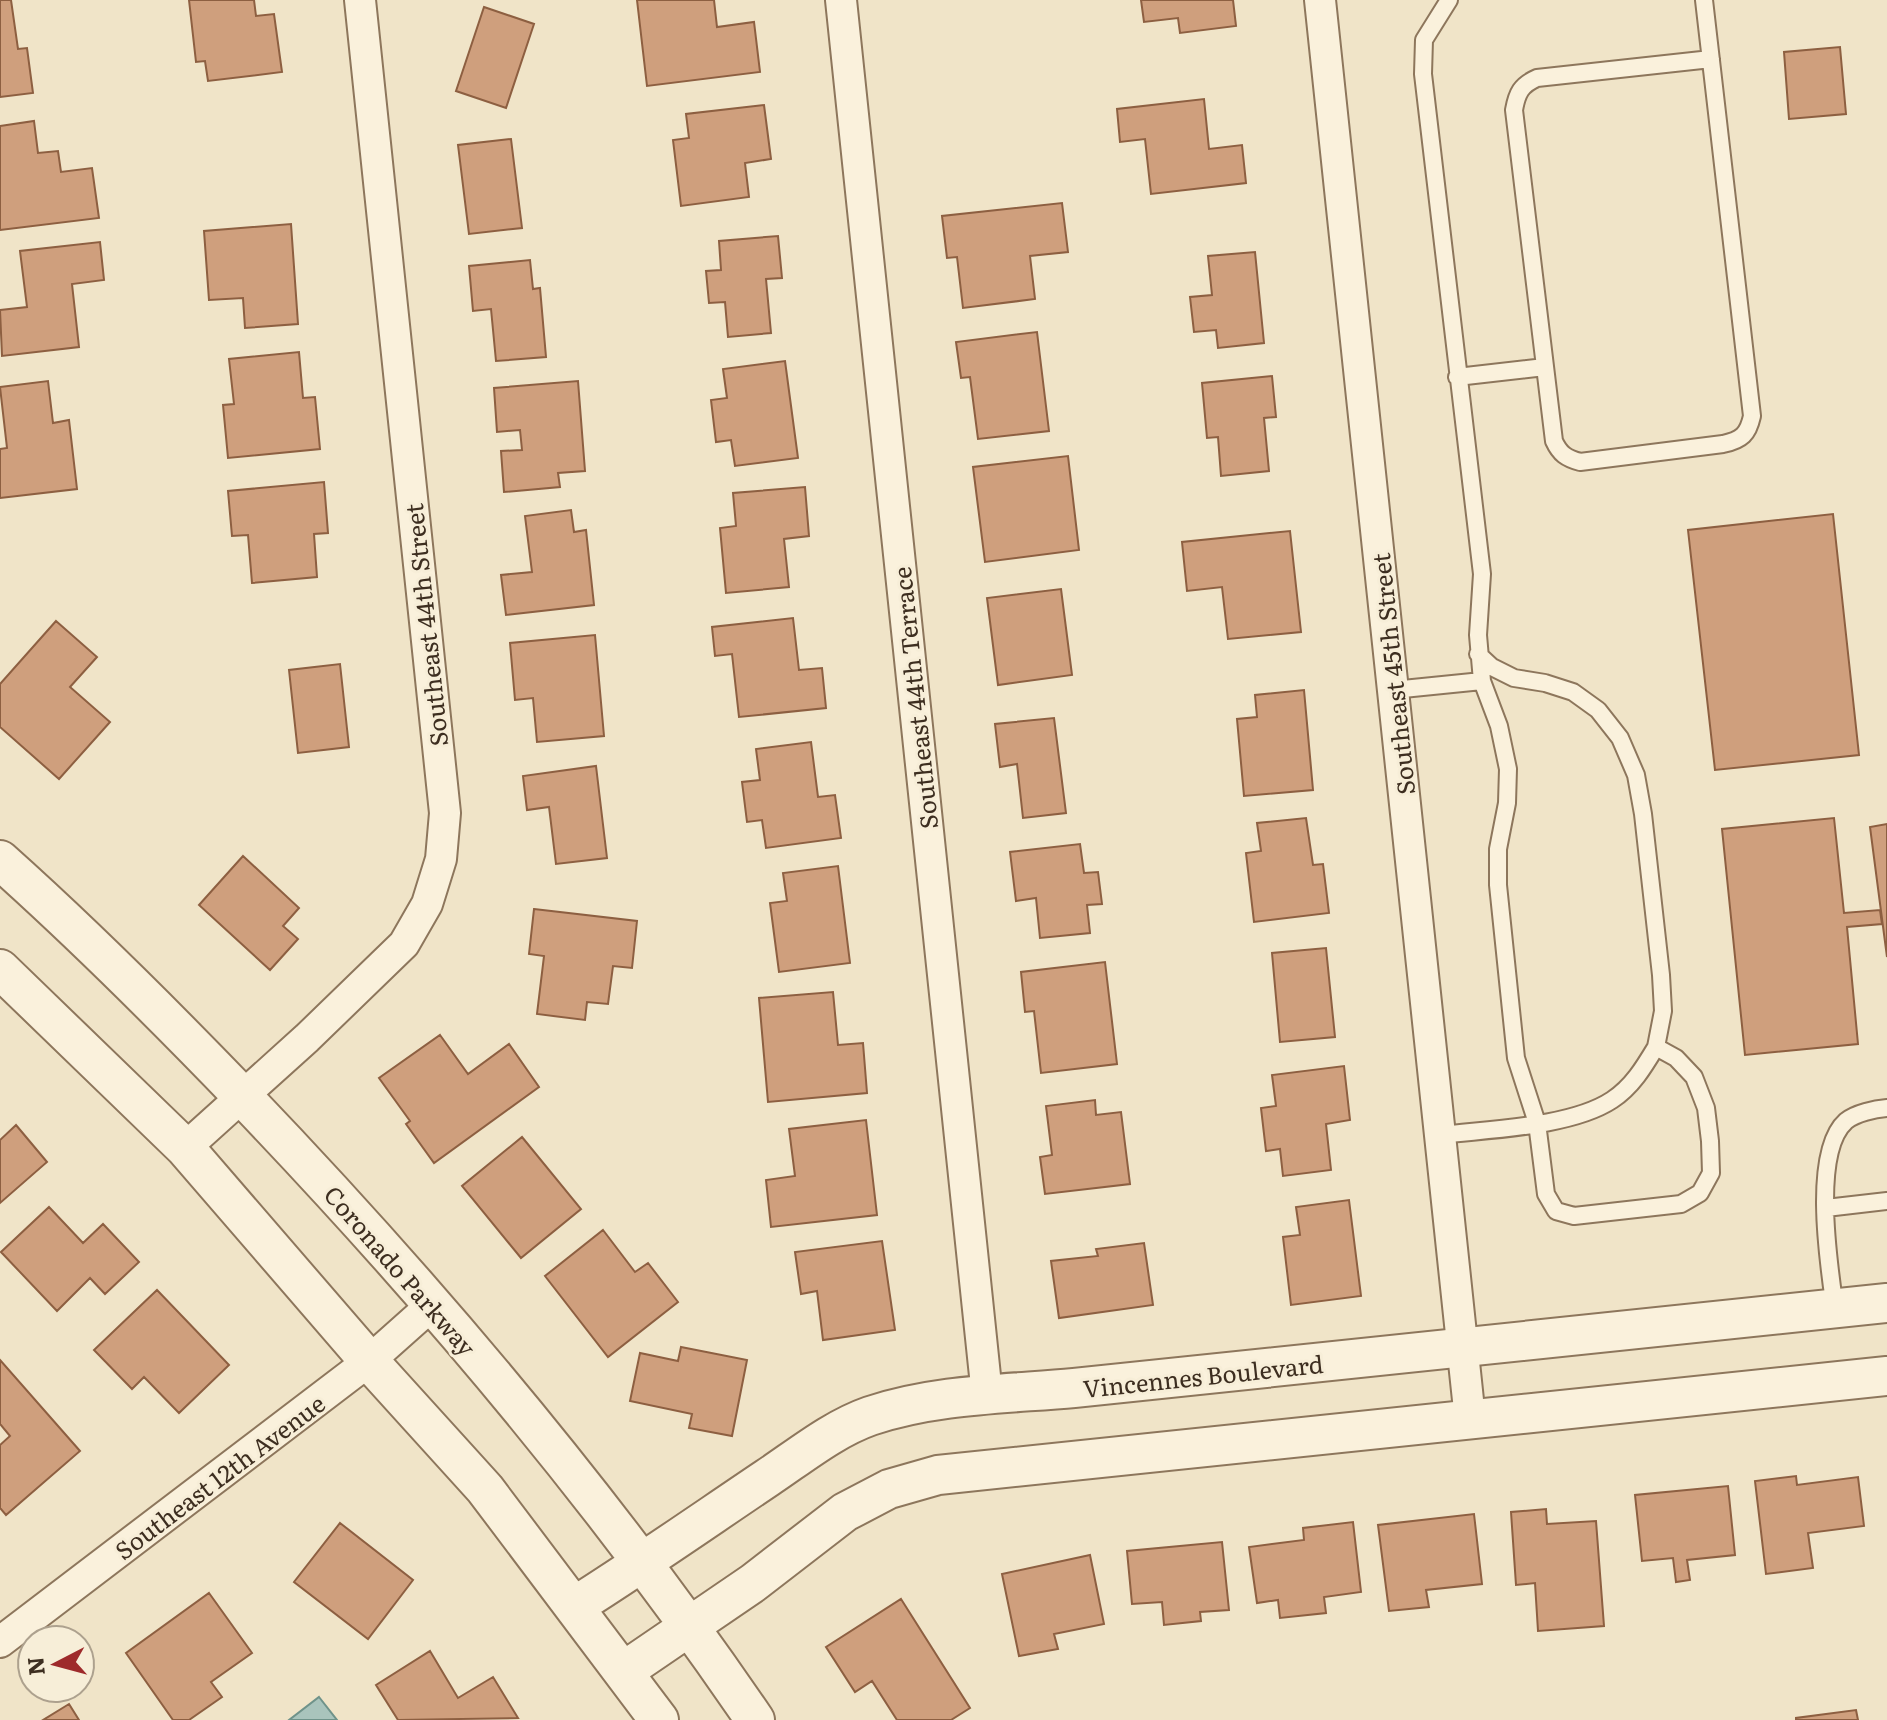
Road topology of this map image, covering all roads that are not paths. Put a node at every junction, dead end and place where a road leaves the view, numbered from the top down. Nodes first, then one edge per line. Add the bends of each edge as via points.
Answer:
1 (360, 0) edge
2 (841, 0) edge
3 (1320, 0) edge
4 (1449, 0) edge
5 (1704, 0) edge
6 (1711, 59) junction
7 (1545, 367) junction
8 (1457, 377) junction
9 (1478, 654) junction
10 (1482, 681) junction
11 (1393, 690) junction
12 (0, 860) edge
13 (0, 969) edge
14 (1656, 1047) junction
15 (242, 1097) junction
16 (1887, 1108) edge
17 (1537, 1123) junction
18 (1441, 1135) junction
19 (185, 1148) junction
20 (1887, 1201) edge
21 (1826, 1208) junction
22 (1887, 1303) edge
23 (433, 1304) junction
24 (1835, 1309) junction
25 (1463, 1347) junction
26 (369, 1361) junction
27 (1887, 1376) edge
28 (987, 1395) junction
29 (1470, 1419) junction
30 (644, 1563) junction
31 (575, 1606) junction
32 (691, 1627) junction
33 (0, 1642) edge
34 (624, 1671) junction
35 (659, 1720) edge
36 (755, 1720) edge

1 - 15 street, Southeast 44th Street via 445,813 441,859 427,904 404,944
2 - 28 street, Southeast 44th Terrace
3 - 11 street, Southeast 45th Street
4 - 8 lane via 1424,40 1422,54
5 - 6 lane
6 - 7 lane via 1537,78 1517,94 1514,110
6 - 7 lane via 1752,416 1749,431 1740,440 1723,444 1580,462 1568,459 1554,441
7 - 8 lane
8 - 9 lane via 1482,574
9 - 10 lane
9 - 14 lane via 1514,678 1573,692 1598,710 1620,738 1636,775 1644,828 1663,1011
10 - 11 lane
10 - 17 lane via 1508,769 1498,885 1516,1058
11 - 18 street, Southeast 45th Street
12 - 15 street, Coronado Parkway via 172,1022
13 - 19 street
14 - 17 lane via 1638,1077 1613,1100 1584,1114
14 - 17 lane via 1694,1077 1706,1108 1711,1173 1700,1193 1681,1204 1574,1216 1556,1211 1546,1194
15 - 19 street, Southeast 44th Street
15 - 23 street, Coronado Parkway
16 - 21 lane via 1846,1121 1829,1148
17 - 18 lane
18 - 25 street, Southeast 45th Street
19 - 26 street
20 - 21 lane
21 - 24 lane
22 - 24 street, Vincennes Boulevard
23 - 26 street, Southeast 12th Avenue
23 - 30 street, Coronado Parkway
24 - 25 street, Vincennes Boulevard
25 - 28 street, Vincennes Boulevard
25 - 29 street, Southeast 45th Street
26 - 31 street via 485,1489
26 - 33 street, Southeast 12th Avenue
27 - 29 street
28 - 30 street, Vincennes Boulevard via 868,1416
29 - 32 street via 938,1475 889,1489 845,1512
30 - 31 street, Vincennes Boulevard
30 - 32 street, Coronado Parkway
31 - 34 street
32 - 34 street
32 - 36 street, Coronado Parkway
34 - 35 street

